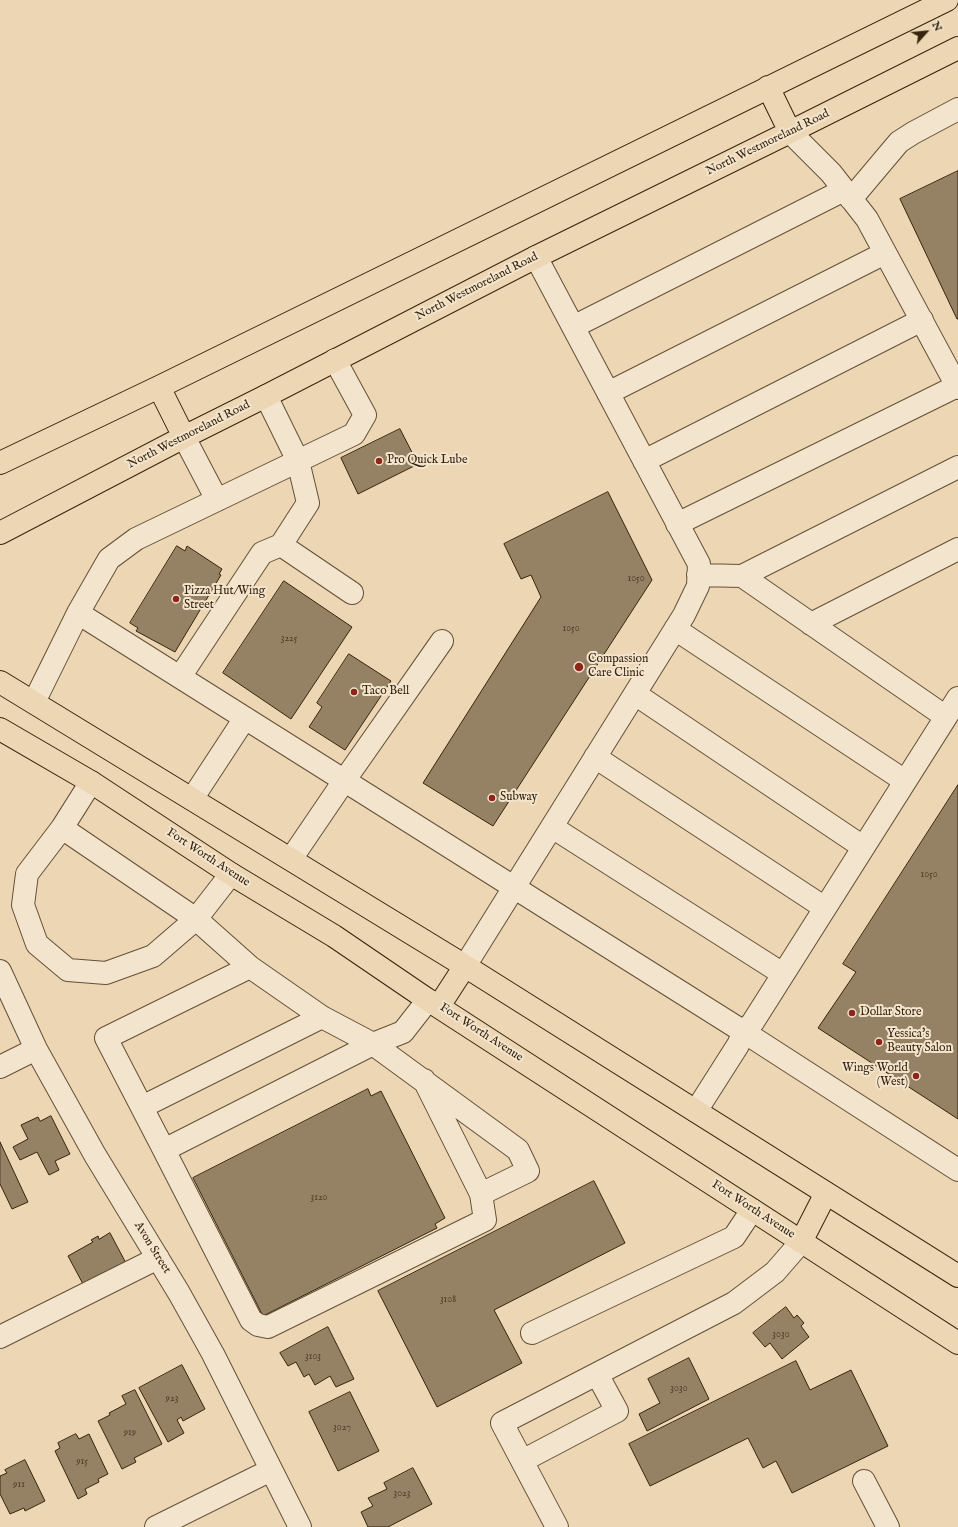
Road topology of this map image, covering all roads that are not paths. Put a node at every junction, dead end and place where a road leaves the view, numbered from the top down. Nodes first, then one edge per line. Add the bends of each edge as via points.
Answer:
1 (947, 0) edge
2 (958, 48) edge
3 (768, 87) junction
4 (958, 109) edge
5 (790, 132) junction
6 (848, 195) junction
7 (885, 253) junction
8 (536, 257) junction
9 (922, 320) junction
10 (573, 327) junction
11 (335, 360) junction
12 (159, 386) junction
13 (958, 387) edge
14 (608, 393) junction
15 (266, 396) junction
16 (184, 437) junction
17 (298, 461) junction
18 (644, 461) junction
19 (0, 463) edge
20 (958, 467) edge
21 (217, 500) junction
22 (677, 524) junction
23 (2, 534) edge
24 (280, 545) junction
25 (958, 549) edge
26 (698, 575) junction
27 (742, 576) junction
28 (352, 593) dead end
29 (78, 613) junction
30 (811, 624) junction
31 (675, 629) junction
32 (442, 640) dead end
33 (0, 666) edge
34 (180, 677) junction
35 (6, 685) edge
36 (635, 694) junction
37 (958, 698) edge
38 (34, 702) junction
39 (946, 717) junction
40 (245, 718) junction
41 (0, 729) edge
42 (596, 757) junction
43 (344, 780) junction
44 (905, 781) junction
45 (91, 782) junction
46 (192, 799) junction
47 (552, 827) junction
48 (62, 828) junction
49 (863, 847) junction
50 (291, 859) junction
51 (231, 874) junction
52 (514, 887) junction
53 (825, 908) junction
54 (196, 919) junction
55 (465, 966) junction
56 (250, 967) junction
57 (0, 971) edge
58 (783, 974) junction
59 (434, 1003) junction
60 (322, 1017) junction
61 (744, 1032) junction
62 (373, 1044) junction
63 (36, 1049) junction
64 (0, 1067) edge
65 (424, 1080) junction
66 (142, 1107) junction
67 (696, 1111) junction
68 (164, 1150) junction
69 (958, 1170) edge
70 (826, 1193) junction
71 (481, 1194) junction
72 (752, 1210) junction
73 (802, 1242) junction
74 (158, 1258) junction
75 (958, 1276) edge
76 (532, 1333) dead end
77 (0, 1338) edge
78 (958, 1344) edge
79 (597, 1374) junction
80 (522, 1461) junction
81 (271, 1470) junction
82 (864, 1480) dead end
83 (156, 1527) edge
84 (300, 1527) edge
85 (557, 1527) edge
86 (888, 1527) edge

1 - 3 main road
2 - 5 main road, North Westmoreland Road
3 - 5 main road
3 - 12 main road
4 - 6 street via 899,142
5 - 6 street
5 - 8 main road, North Westmoreland Road
6 - 7 street via 867,219
6 - 10 street
7 - 9 street
7 - 14 street
8 - 10 street
8 - 11 main road, North Westmoreland Road
9 - 13 street
9 - 18 street
10 - 14 street
11 - 15 main road, North Westmoreland Road
11 - 17 street via 365,415 354,434
12 - 16 main road
12 - 19 main road
13 - 22 street
14 - 18 street
15 - 16 main road, North Westmoreland Road
15 - 17 street
16 - 21 street
16 - 23 main road, North Westmoreland Road
17 - 21 street
17 - 24 street via 308,503
18 - 22 street
20 - 27 street
21 - 29 street via 136,539 109,559
22 - 26 street via 699,564
24 - 28 street
24 - 34 street via 262,553
25 - 30 street
26 - 27 street
26 - 31 street via 698,586
27 - 30 street
29 - 34 street
29 - 38 street
30 - 39 street
31 - 36 street
31 - 44 street
32 - 43 street
33 - 35 main road
34 - 40 street
35 - 38 main road
36 - 42 street
36 - 49 street
37 - 39 street
38 - 46 main road
39 - 44 street
40 - 43 street
40 - 46 street
41 - 45 main road, Fort Worth Avenue
42 - 47 street
42 - 53 street
43 - 50 street
43 - 52 street
44 - 49 street
45 - 48 street
45 - 51 main road, Fort Worth Avenue
46 - 50 main road
47 - 52 street
47 - 58 street
48 - 54 street
48 - 54 street via 27,874 23,905 37,944 68,970 106,973 153,956
49 - 53 street
50 - 55 main road
51 - 54 street
51 - 59 main road, Fort Worth Avenue via 334,936
52 - 55 street
52 - 61 street
53 - 58 street
54 - 56 street
55 - 59 main road
55 - 67 main road
56 - 60 street
56 - 66 street via 106,1038
57 - 63 street, Avon Street
58 - 61 street
59 - 62 street via 403,1032
59 - 72 main road, Fort Worth Avenue
60 - 62 street
60 - 66 street
61 - 67 street
61 - 69 street
62 - 65 street
62 - 68 street
63 - 64 street
63 - 74 street, Avon Street via 95,1156
65 - 71 street
65 - 71 street via 518,1150 528,1171
66 - 68 street
67 - 70 main road
68 - 71 street via 251,1320 268,1327 485,1220
70 - 73 main road
70 - 75 main road
72 - 73 main road, Fort Worth Avenue
72 - 76 street via 734,1237
73 - 78 main road, Fort Worth Avenue
73 - 79 street via 775,1272 734,1303
74 - 77 street
74 - 81 street, Avon Street via 213,1354
79 - 80 street via 617,1411
79 - 80 street via 502,1423
80 - 85 street
81 - 83 street
81 - 84 street, Avon Street
82 - 86 street

